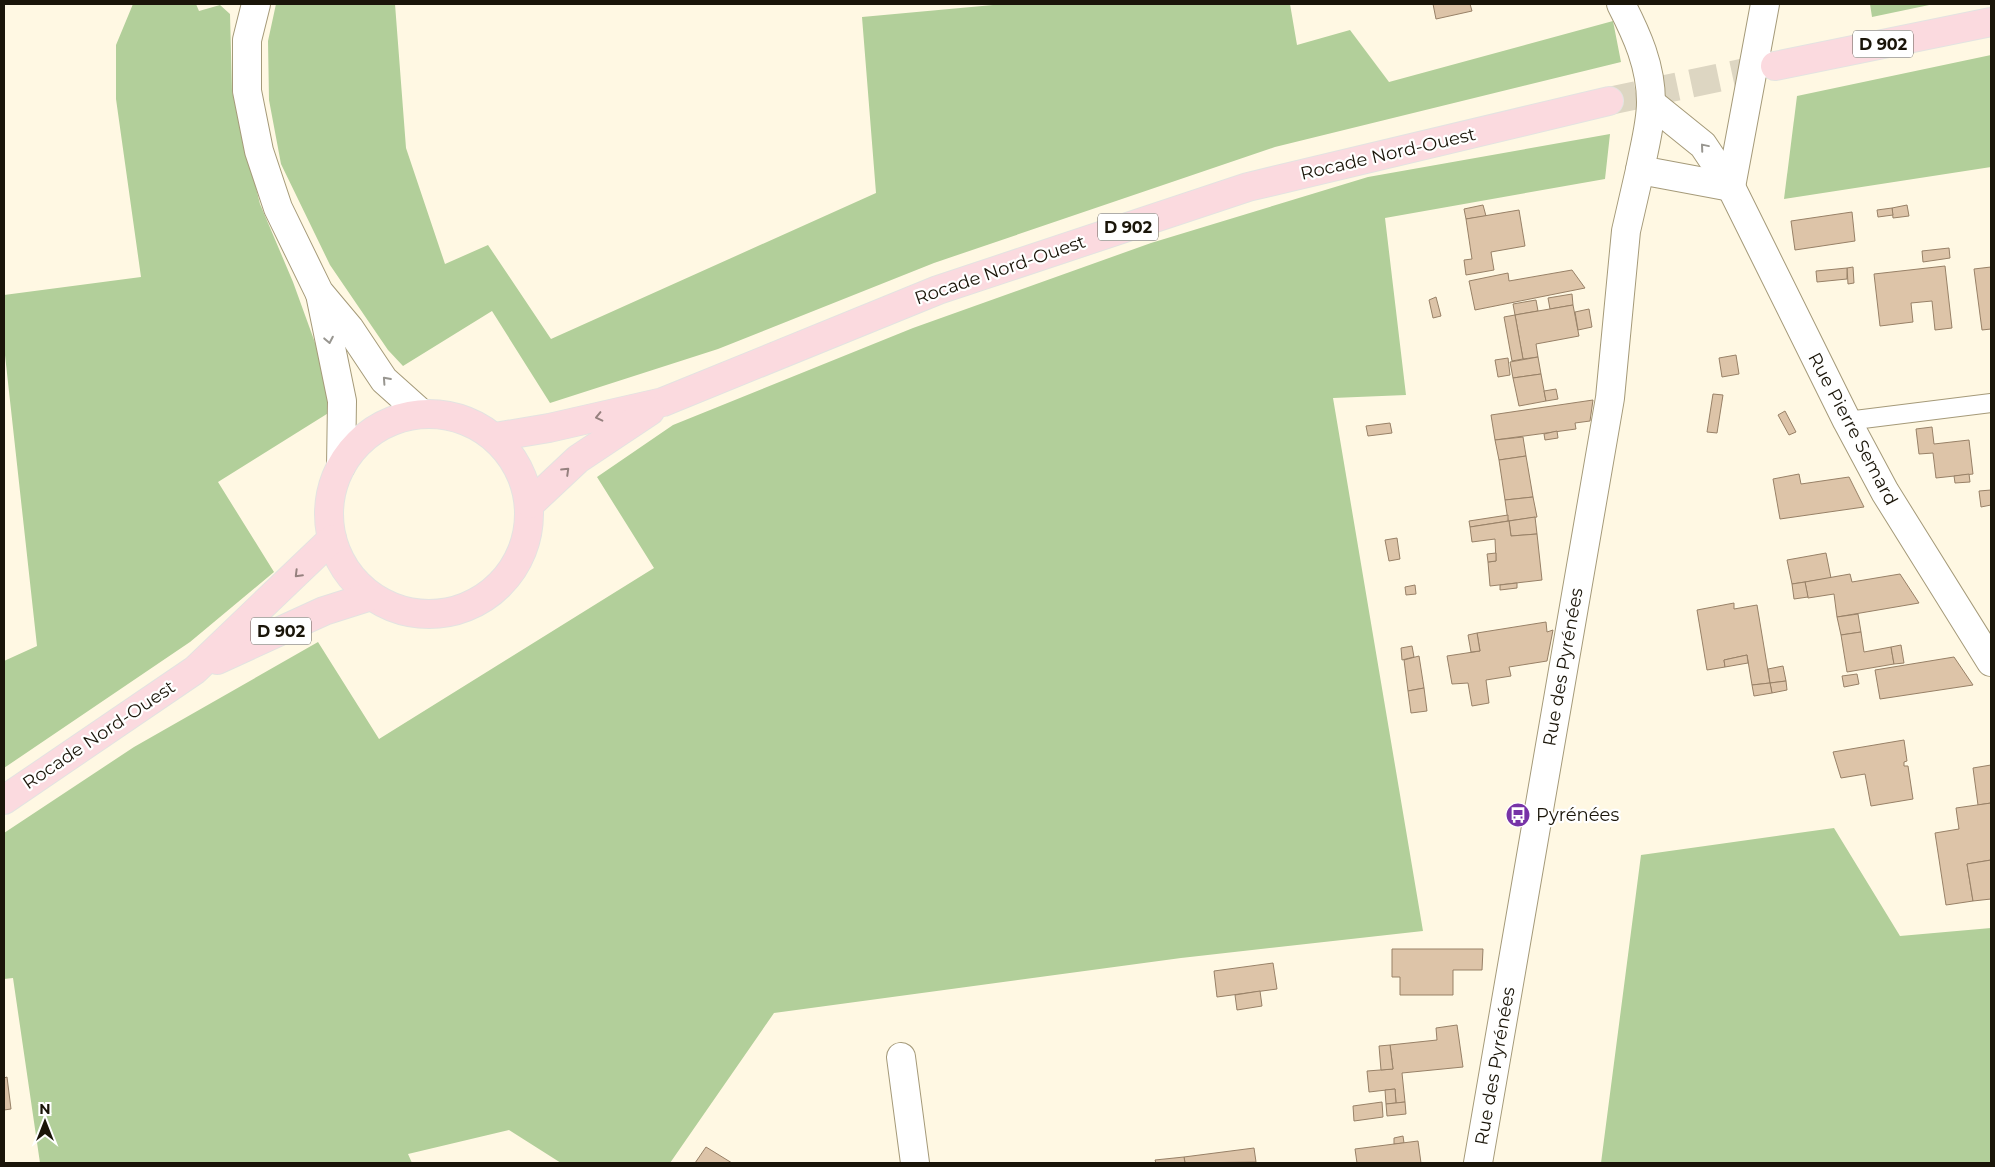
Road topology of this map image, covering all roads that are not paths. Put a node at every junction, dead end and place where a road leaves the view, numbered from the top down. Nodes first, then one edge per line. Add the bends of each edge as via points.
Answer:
1 (256, 4) edge
2 (1621, 4) edge
3 (1765, 4) edge
4 (1991, 22) edge
5 (1775, 66) tunnel mouth
6 (1609, 101) tunnel mouth
7 (1651, 103) junction
8 (1640, 170) junction
9 (1731, 187) junction
10 (320, 292) junction
11 (663, 402) junction
12 (1991, 404) edge
13 (422, 414) junction
14 (1847, 421) junction
15 (495, 437) junction
16 (341, 466) junction
17 (530, 504) junction
18 (332, 539) junction
19 (368, 597) junction
20 (1991, 662) edge
21 (195, 670) junction
22 (4, 800) edge
23 (901, 1056) dead end
24 (914, 1163) edge
25 (1478, 1163) edge

1 - 10 main road via 247,40 247,90 259,151 278,208
2 - 7 main road via 1638,38 1647,68
3 - 9 main road
4 - 5 main road, D 902
6 - 11 main road, Rocade Nord-Ouest / D 902 via 1248,187 938,290
7 - 8 main road
9 -> 7 main road, Rue Pierre Semard via 1703,144
8 - 9 main road
8 - 25 main road, Rue des Pyrénées via 1626,231 1610,398
9 - 14 main road, Rue Pierre Semard
13 -> 10 main road via 384,380
10 -> 16 main road via 342,401
11 -> 15 main road, Rocade Nord-Ouest / D 902
17 -> 11 main road, Rocade Nord-Ouest / D 902 via 578,460
12 - 14 lane
13 - 15 main road via 460,418
13 - 16 main road via 390,422 362,440
14 - 20 main road, Rue Pierre Semard via 1885,492
15 - 17 main road via 519,467
16 - 18 main road via 328,514
17 - 19 main road via 526,547 504,583 468,608 426,615
18 - 19 main road via 351,578
18 -> 21 main road, Rocade Nord-Ouest
19 - 21 main road, Rocade Nord-Ouest / D 902 via 324,611
21 - 22 main road, Rocade Nord-Ouest
23 - 24 main road

